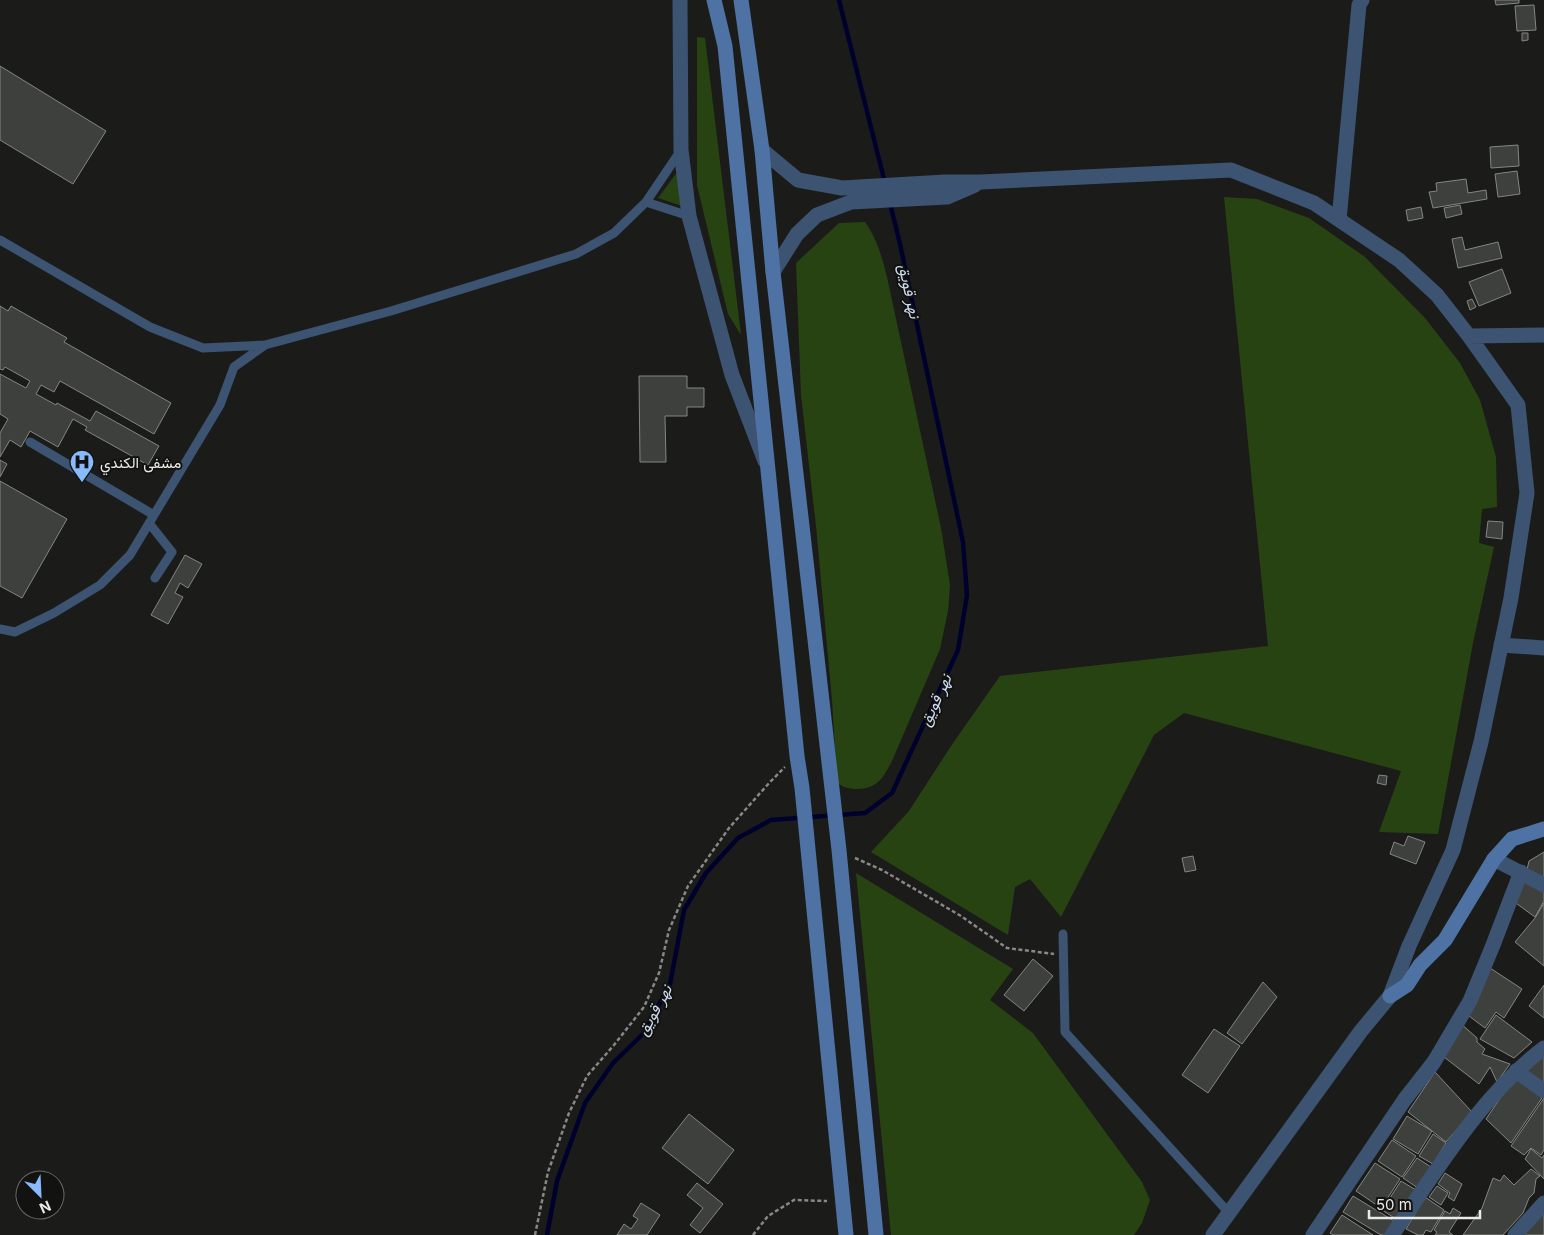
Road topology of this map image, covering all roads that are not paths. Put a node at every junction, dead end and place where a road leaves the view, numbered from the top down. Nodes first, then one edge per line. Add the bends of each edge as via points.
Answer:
1 (680, 0) edge
2 (714, 0) edge
3 (742, 0) edge
4 (1362, 0) edge
5 (682, 150) junction
6 (762, 150) junction
7 (946, 189) junction
8 (646, 202) junction
9 (689, 216) junction
10 (1339, 220) junction
11 (0, 240) edge
12 (773, 272) junction
13 (1544, 335) edge
14 (1469, 336) junction
15 (265, 345) junction
16 (30, 442) dead end
17 (767, 467) junction
18 (152, 519) junction
19 (155, 578) dead end
20 (0, 629) edge
21 (1501, 645) junction
22 (1544, 648) edge
23 (1544, 829) edge
24 (1494, 859) junction
25 (1521, 872) junction
26 (1544, 885) edge
27 (1063, 934) dead end
28 (1390, 996) junction
29 (1544, 1048) edge
30 (1516, 1071) junction
31 (1544, 1091) edge
32 (1544, 1203) edge
33 (1228, 1213) junction
34 (1398, 1233) edge
35 (846, 1235) edge
36 (876, 1235) edge
37 (1213, 1235) edge
38 (1313, 1235) edge
39 (1515, 1235) edge

1 - 5 street
2 - 17 main road via 725,46
3 - 6 main road
4 - 10 street
5 - 8 lane
5 - 9 street
6 - 7 street via 798,180 842,188
6 - 12 main road
7 - 10 street via 981,182 1231,170 1314,203
7 - 12 street via 851,202 818,215 797,234
8 - 9 lane
8 - 15 lane via 614,233 576,254 391,311
9 - 17 street via 732,375
10 - 14 street via 1399,260 1437,295
11 - 15 lane via 150,328 203,348
12 - 36 main road via 839,852
13 - 14 street
14 - 21 street via 1518,406 1527,493
15 - 18 lane via 234,368 220,405
16 - 18 lane
17 - 35 main road
18 - 19 lane via 172,552
18 - 20 lane via 130,555 100,585 15,632
21 - 22 street
21 - 28 street via 1453,850
23 - 24 main road via 1512,839
24 - 25 street
24 - 28 main road via 1446,940 1420,965 1407,985
25 - 26 street
25 - 38 street via 1470,1001 1434,1062 1405,1099
27 - 33 lane via 1065,1032
28 - 33 street
29 - 30 street
30 - 31 street
30 - 34 street via 1467,1127
32 - 39 street
33 - 37 street

